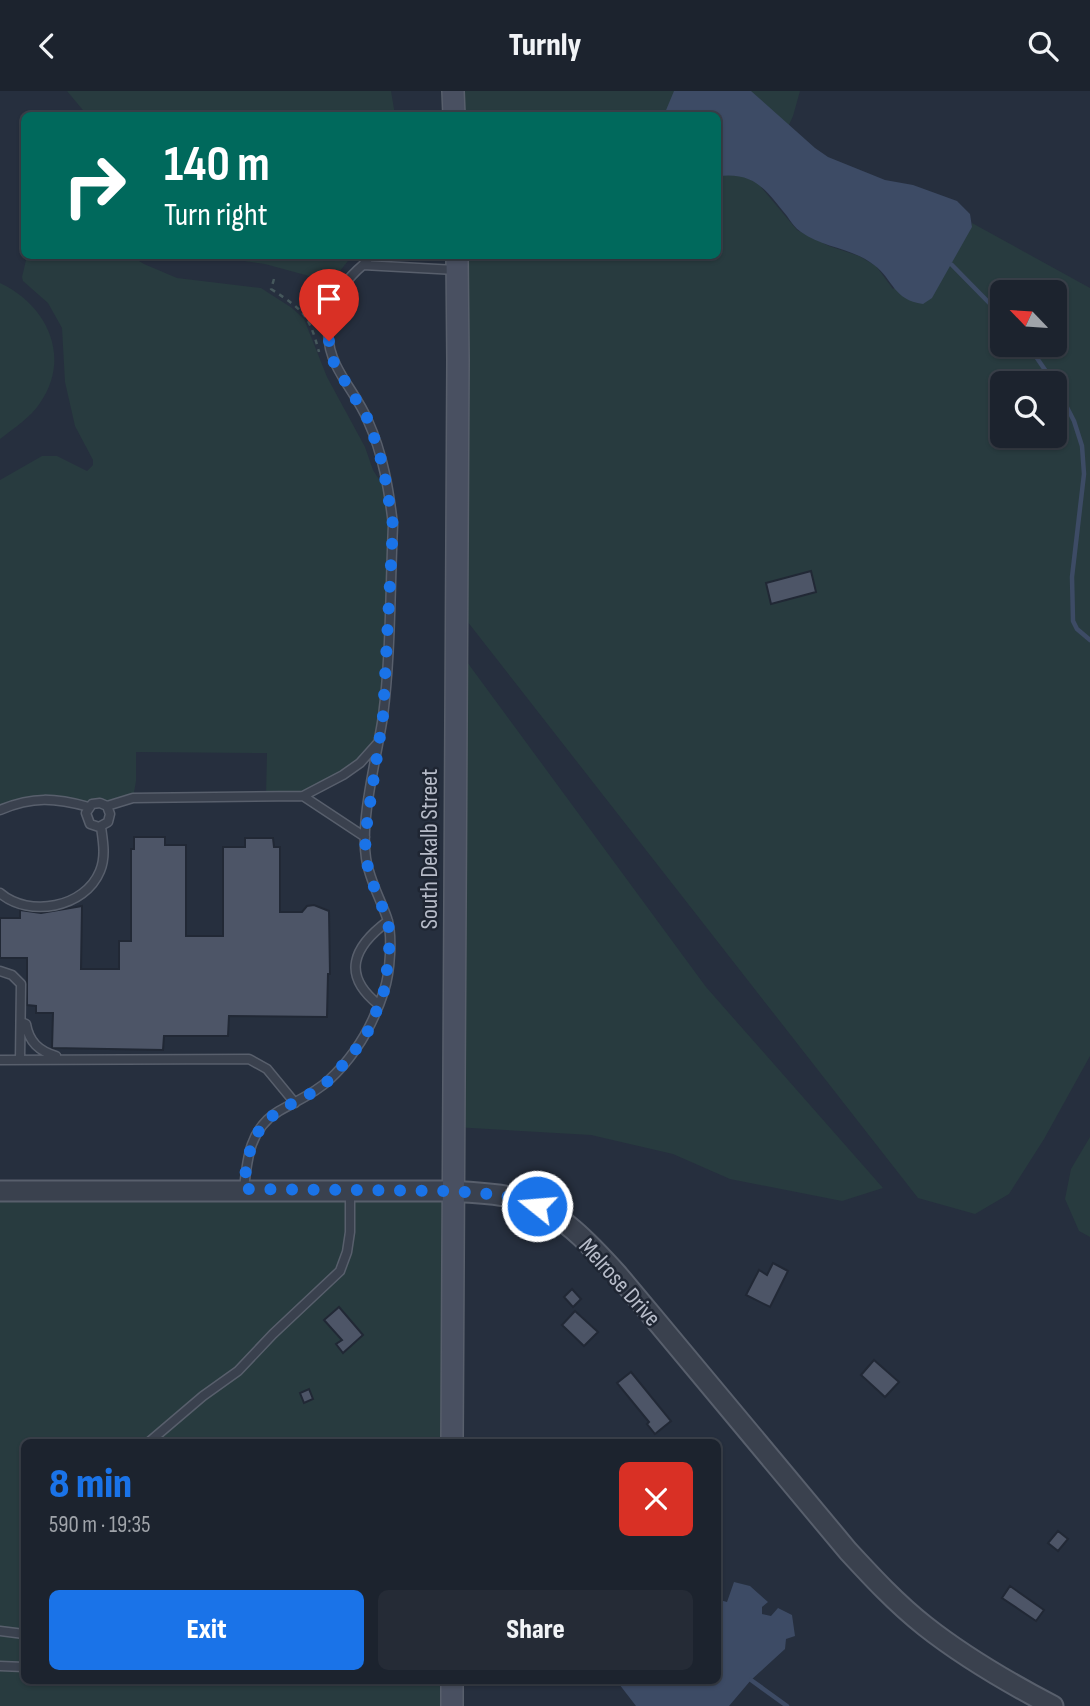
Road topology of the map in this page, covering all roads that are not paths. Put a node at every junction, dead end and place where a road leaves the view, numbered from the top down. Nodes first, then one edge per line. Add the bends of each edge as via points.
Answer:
1 (453, 91) edge
2 (454, 112) edge
3 (368, 259) edge
4 (457, 263) edge
5 (363, 265) junction
6 (377, 744) junction
7 (303, 796) junction
8 (107, 806) junction
9 (89, 807) junction
10 (0, 810) edge
11 (101, 827) junction
12 (365, 837) junction
13 (0, 893) edge
14 (388, 921) junction
15 (0, 971) edge
16 (379, 1005) junction
17 (21, 1022) junction
18 (0, 1060) edge
19 (20, 1060) junction
20 (61, 1060) junction
21 (295, 1103) junction
22 (244, 1189) junction
23 (351, 1190) junction
24 (0, 1191) edge
25 (453, 1191) junction
26 (153, 1439) edge
27 (452, 1439) edge
28 (0, 1631) edge
29 (21, 1634) edge
30 (0, 1665) edge
31 (21, 1668) edge
32 (452, 1684) edge
33 (452, 1706) edge
34 (1052, 1706) edge

1 - 2 main road
3 - 5 lane
4 - 5 lane
4 - 25 main road, South Dekalb Street
5 - 6 lane via 335,298 328,327 334,363 369,421 383,466 393,525 387,669
6 - 7 lane via 343,775
6 - 12 lane
7 - 8 lane via 133,798
7 - 12 lane
8 - 9 lane
8 - 11 lane via 110,820
9 - 10 lane via 38,799
9 - 11 lane via 87,820
11 - 13 lane via 100,871 83,893 63,904 42,906 20,903
12 - 14 lane via 370,877
14 - 16 lane via 385,988
14 - 16 lane via 363,942 355,966 359,985
15 - 17 lane via 21,984
16 - 21 lane via 352,1055 327,1082
17 - 19 lane
17 - 20 lane via 32,1042
18 - 19 lane
19 - 20 lane
20 - 21 lane via 249,1059 267,1069
21 - 22 lane via 269,1118 256,1135 247,1158
22 - 23 street, Melrose Drive
22 - 24 street, Melrose Drive
23 - 25 street, Melrose Drive
23 - 26 lane via 350,1232 340,1271 238,1371
25 - 27 main road, South Dekalb Street
25 - 34 street, Melrose Drive via 521,1199 583,1238 887,1593 964,1653
28 - 29 lane
30 - 31 lane
32 - 33 main road

